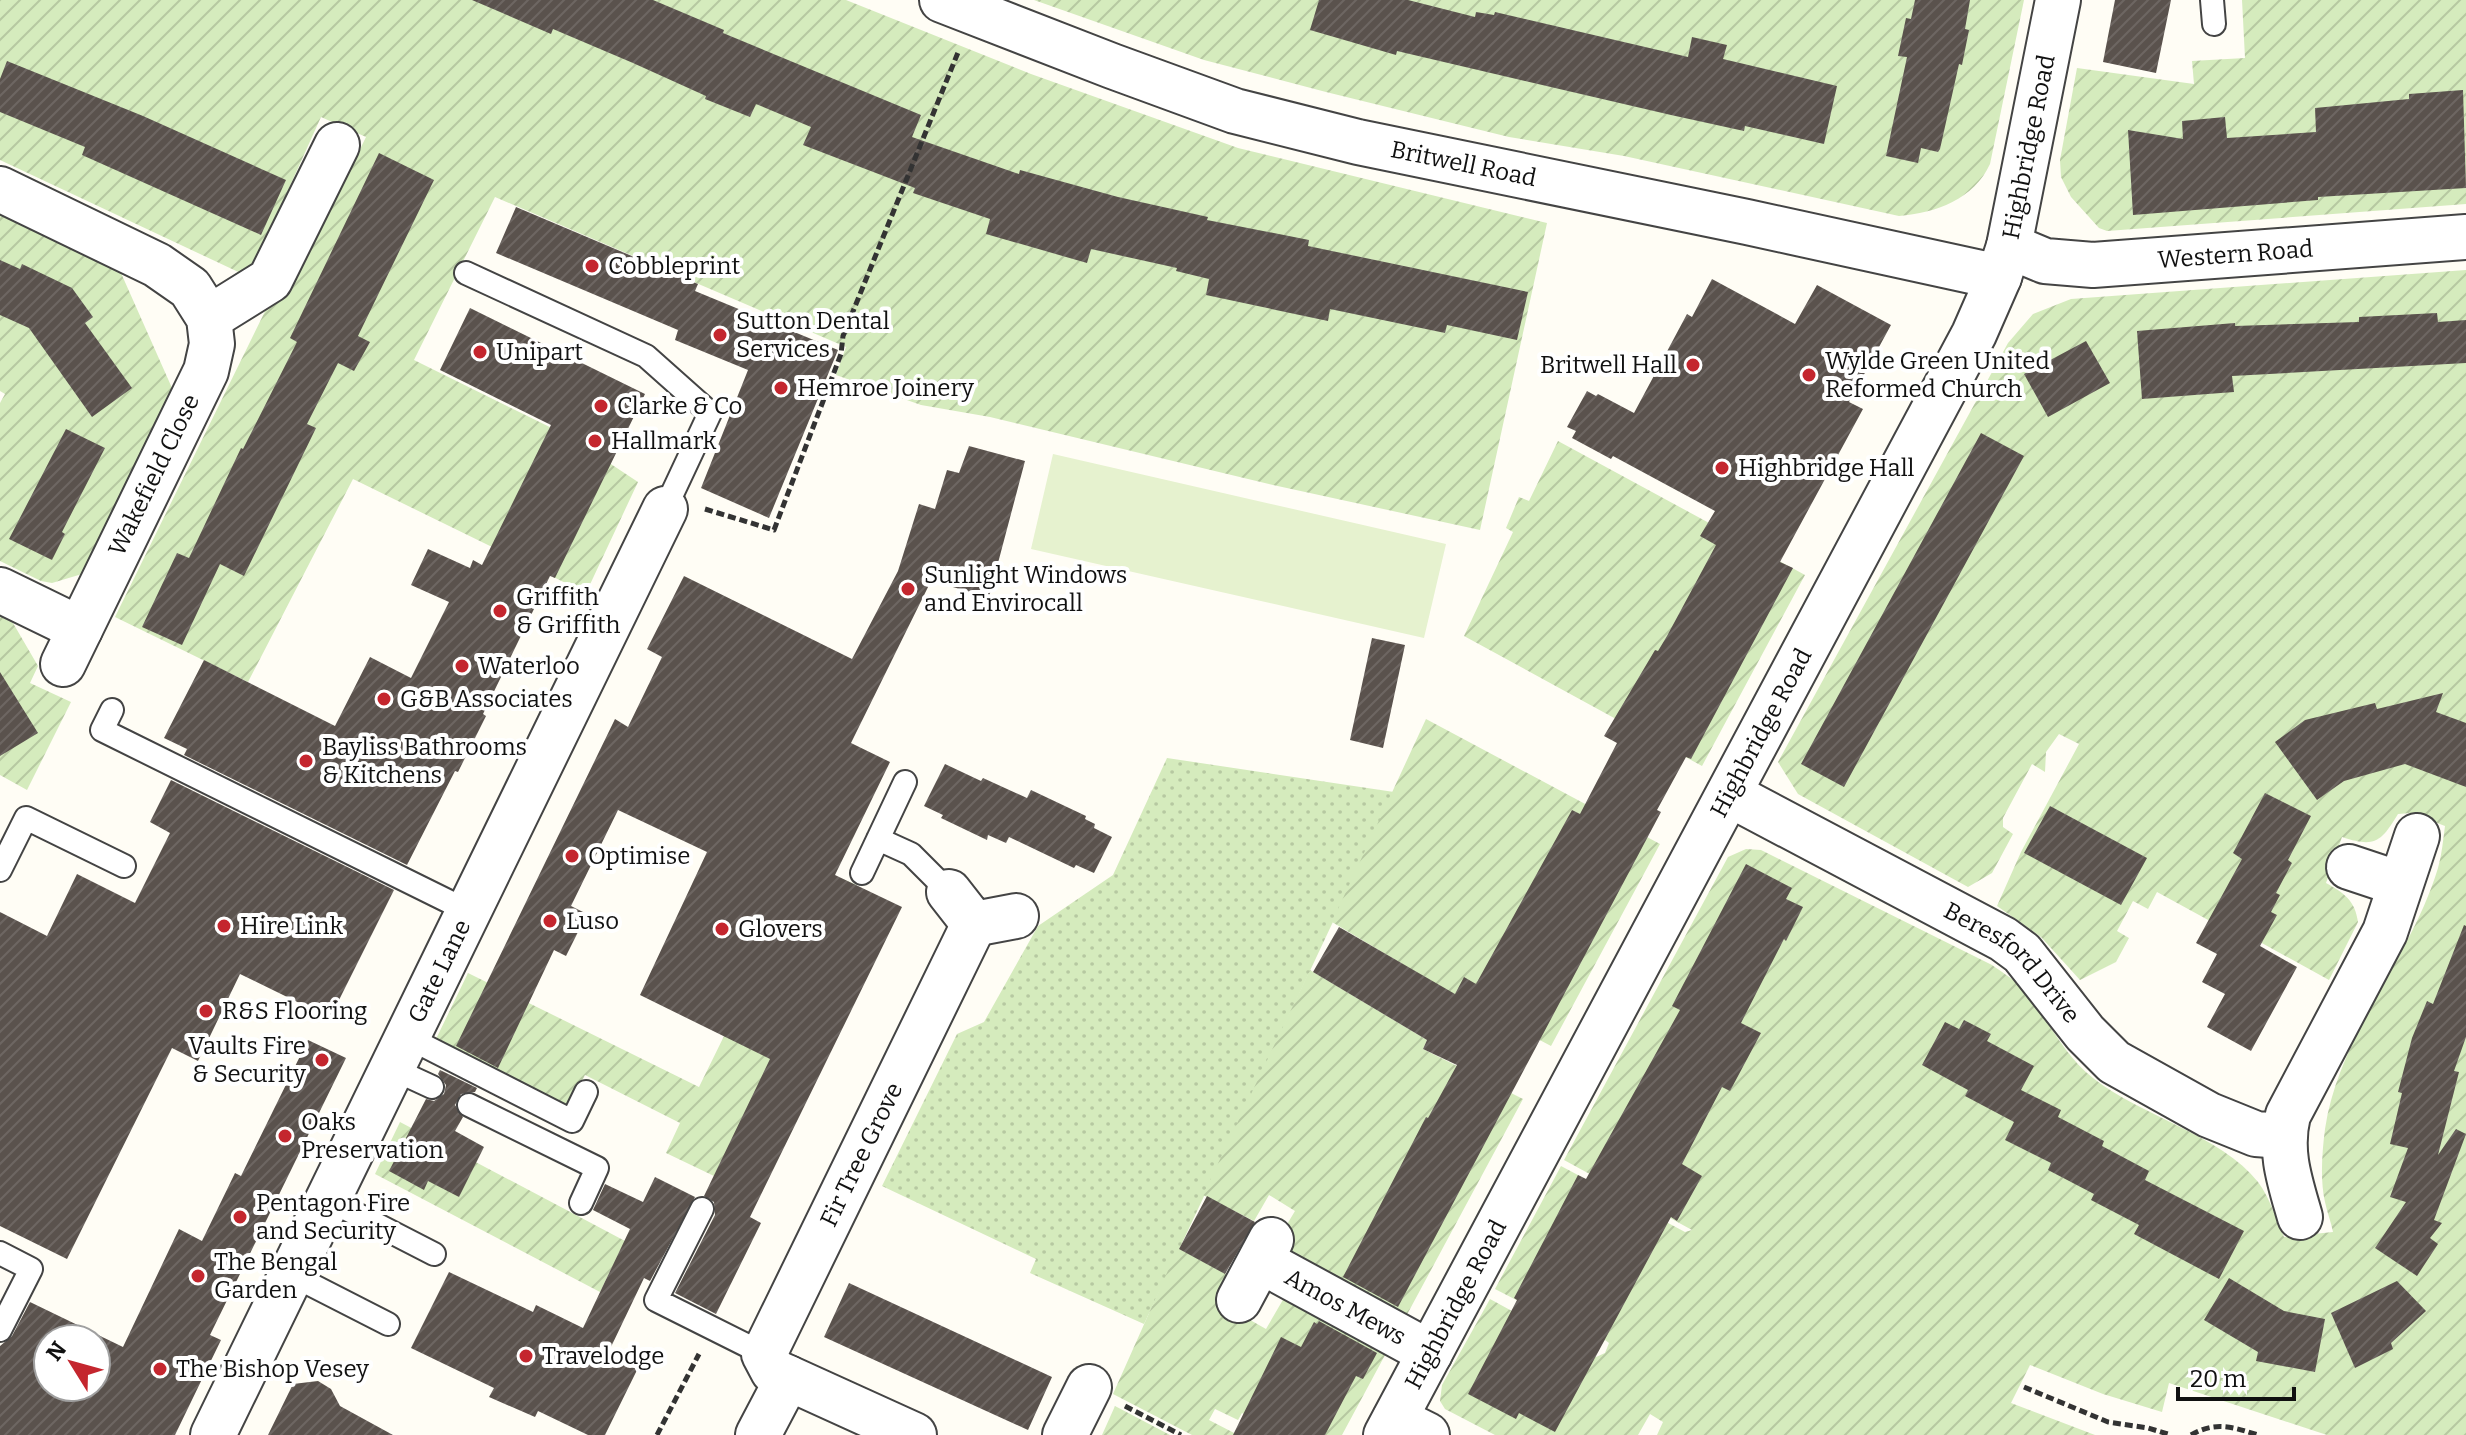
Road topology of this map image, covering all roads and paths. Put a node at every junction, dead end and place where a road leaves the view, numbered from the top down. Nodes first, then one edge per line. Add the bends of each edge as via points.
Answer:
1 (2058, 0) edge
2 (2212, 0) edge
3 (958, 6) edge
4 (2214, 24) dead end
5 (337, 145) dead end
6 (0, 189) edge
7 (2466, 237) edge
8 (2004, 262) junction
9 (466, 273) dead end
10 (209, 318) junction
11 (667, 504) junction
12 (0, 590) edge
13 (112, 710) dead end
14 (905, 782) dead end
15 (1729, 794) junction
16 (2417, 836) dead end
17 (878, 839) junction
18 (124, 866) dead end
19 (2349, 867) dead end
20 (0, 870) edge
21 (862, 873) dead end
22 (2400, 884) junction
23 (468, 911) junction
24 (979, 911) joint
25 (400, 1053) junction
26 (432, 1087) dead end
27 (586, 1092) dead end
28 (469, 1105) dead end
29 (2283, 1136) junction
30 (329, 1200) junction
31 (581, 1203) dead end
32 (702, 1209) dead end
33 (2300, 1217) dead end
34 (0, 1253) edge
35 (434, 1254) dead end
36 (292, 1275) junction
37 (1239, 1300) dead end
38 (388, 1324) dead end
39 (712, 1329) junction
40 (0, 1330) edge
41 (1430, 1353) junction
42 (776, 1366) junction
43 (1089, 1387) joint
44 (2024, 1387) dead end
45 (1403, 1430) edge
46 (213, 1435) edge
47 (657, 1435) edge
48 (758, 1435) edge
49 (914, 1435) edge
50 (1065, 1435) edge
51 (1181, 1435) edge
52 (2171, 1435) edge
53 (2191, 1435) edge
54 (2258, 1435) edge

1 - 8 street, Highbridge Road
2 - 4 lane
3 - 8 street, Britwell Road via 1235,111 1358,142 1747,222
3 - 11 path via 841,354 774,530
5 - 10 street via 270,280
6 - 10 street via 157,265 190,288
7 - 8 street, Western Road via 2093,265
8 - 15 street, Highbridge Road via 1974,334
9 - 11 lane via 646,356 710,413
10 - 12 street, Wakefield Close via 212,344 206,371 71,646
11 - 23 street, Gate Lane
13 - 23 lane via 102,730
14 - 17 lane
15 - 29 street, Beresford Drive via 2003,939 2022,953 2114,1062 2209,1115 2256,1134
15 - 41 street, Highbridge Road
16 - 22 street
17 - 21 lane
17 - 24 lane via 911,854
18 - 20 lane via 26,818
19 - 22 street
22 - 29 street via 2385,932 2288,1115
23 - 25 street, Gate Lane
24 - 42 street, Fir Tree Grove
25 - 26 lane
25 - 27 lane via 572,1121
25 - 30 street, Gate Lane
28 - 31 lane via 597,1168
29 - 33 street
30 - 35 lane
30 - 36 street, Gate Lane
32 - 39 lane via 656,1300
34 - 40 lane via 31,1269
36 - 38 lane
36 - 46 street, Gate Lane
37 - 41 street, Amos Mews via 1266,1251
39 - 42 lane
39 - 47 path
41 - 45 street, Highbridge Road
42 - 48 street, Fir Tree Grove
42 - 49 street
43 - 50 street
43 - 51 path
44 - 52 path via 2108,1422
53 - 54 path via 2204,1427 2226,1425

